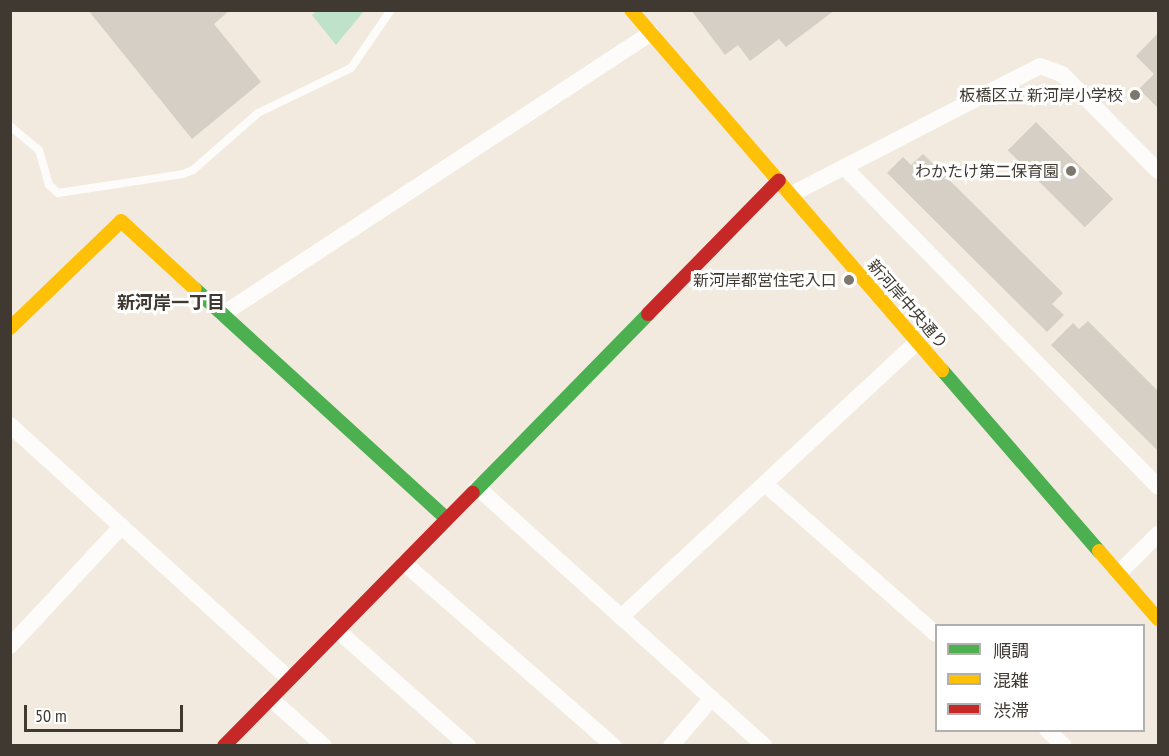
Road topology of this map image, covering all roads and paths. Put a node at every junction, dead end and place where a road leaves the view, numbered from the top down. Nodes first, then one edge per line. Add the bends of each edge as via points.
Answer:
1 (392, 10) edge
2 (631, 10) edge
3 (651, 33) junction
4 (10, 126) edge
5 (844, 167) junction
6 (1158, 171) edge
7 (779, 180) junction
8 (792, 194) junction
9 (223, 314) junction
10 (10, 328) edge
11 (918, 341) junction
12 (10, 425) edge
13 (765, 484) junction
14 (1158, 486) edge
15 (477, 487) junction
16 (446, 518) junction
17 (122, 526) junction
18 (1158, 534) edge
19 (404, 563) junction
20 (1119, 573) junction
21 (621, 617) junction
22 (1158, 619) edge
23 (337, 630) junction
24 (935, 633) edge
25 (10, 646) edge
26 (289, 679) junction
27 (270, 698) junction
28 (712, 698) junction
29 (1049, 732) edge
30 (224, 746) edge
31 (324, 746) edge
32 (468, 746) edge
33 (614, 746) edge
34 (671, 746) edge
35 (765, 746) edge
36 (1064, 746) edge

1 - 4 lane via 351,68 258,113 193,170 183,174 58,193 48,185 48,172 39,150
2 - 3 street, 新河岸中央通り
3 - 7 street, 新河岸中央通り
3 - 9 street
5 - 6 street via 1033,69 1047,66 1062,74
5 - 8 street
5 - 14 street
7 - 8 street, 新河岸中央通り
7 - 15 street
8 - 11 street, 新河岸中央通り
9 - 10 street via 121,221
9 - 16 street
11 - 13 street
11 - 20 street, 新河岸中央通り
12 - 17 street
13 - 21 street
13 - 24 street
15 - 16 street
15 - 21 street
16 - 19 street
17 - 25 street
17 - 26 street
18 - 20 street
19 - 23 street
19 - 33 street
20 - 22 street, 新河岸中央通り
21 - 28 street
23 - 26 street
23 - 32 street
26 - 27 street
27 - 30 street
27 - 31 street
28 - 34 street
28 - 35 street
29 - 36 street

